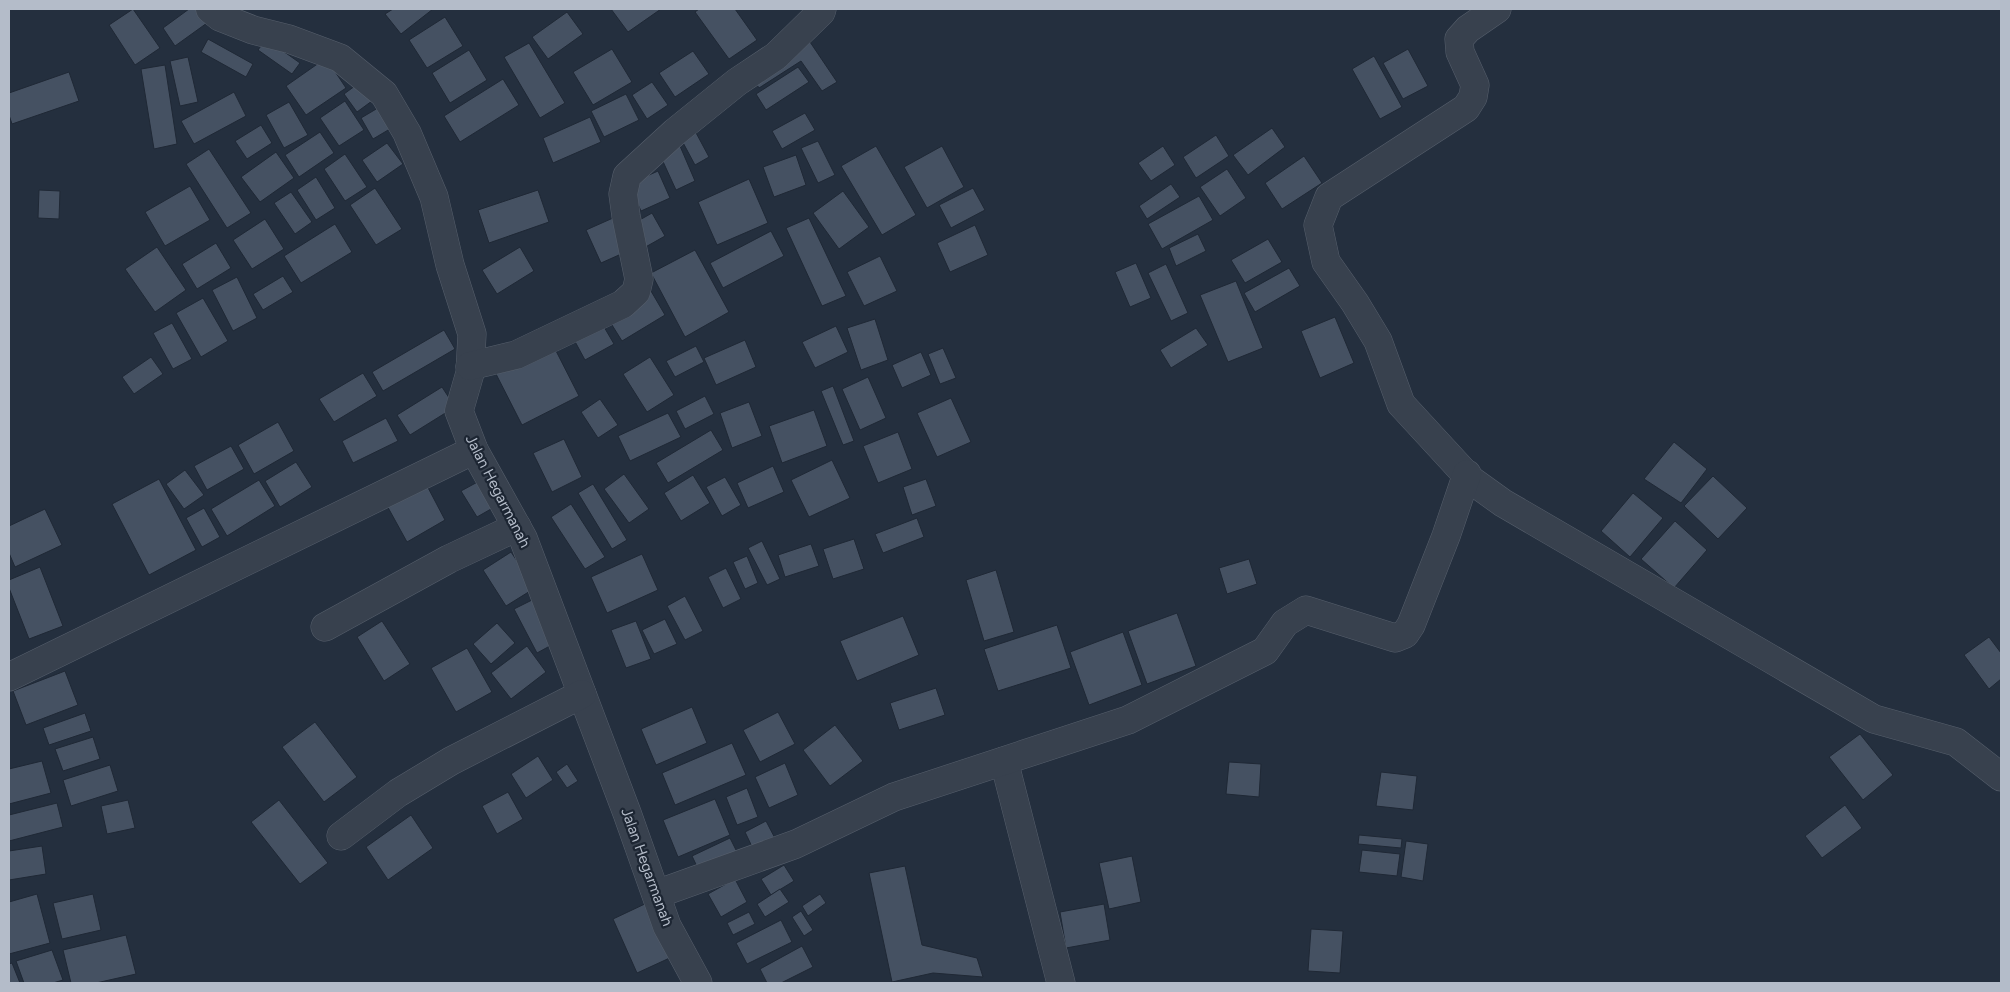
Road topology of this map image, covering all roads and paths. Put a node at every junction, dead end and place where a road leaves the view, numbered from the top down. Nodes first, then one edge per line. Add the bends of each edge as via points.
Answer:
1 (210, 9) edge
2 (822, 9) edge
3 (1497, 9) edge
4 (470, 366) junction
5 (474, 450) junction
6 (1467, 474) junction
7 (516, 527) junction
8 (326, 627) dead end
9 (9, 677) edge
10 (582, 694) junction
11 (1004, 761) junction
12 (2001, 777) edge
13 (341, 836) dead end
14 (657, 894) junction
15 (698, 983) edge
16 (1061, 983) edge

1 - 4 street, Jalan Hegarmanah via 220,17 253,30 340,58 384,94 407,133 434,197 472,334
2 - 4 street via 776,56 737,82 627,176 623,194 640,279 636,292 623,304 516,355
3 - 6 street via 1459,39 1460,52 1475,85 1473,97 1466,108 1329,197 1318,225 1326,262 1378,342 1401,404
4 - 5 street, Jalan Hegarmanah via 460,411
5 - 7 street, Jalan Hegarmanah
5 - 9 street
6 - 11 street via 1434,568 1406,634 1395,638 1306,610 1285,623 1265,652 1199,686 1128,720
6 - 12 street via 1503,503 1874,719 1956,742
7 - 8 street via 449,559
7 - 10 street, Jalan Hegarmanah
10 - 13 street via 451,761 398,793
10 - 14 street, Jalan Hegarmanah
11 - 14 street via 894,798 796,844
11 - 16 street
14 - 15 street, Jalan Hegarmanah via 667,926

